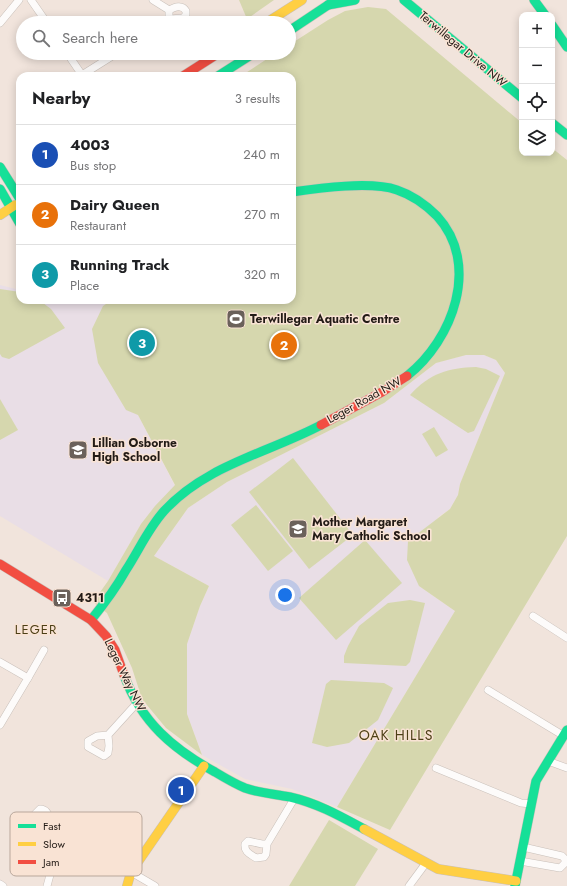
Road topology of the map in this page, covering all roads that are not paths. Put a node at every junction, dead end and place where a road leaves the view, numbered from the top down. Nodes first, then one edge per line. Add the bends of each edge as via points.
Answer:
1 (19, 0) edge
2 (32, 0) edge
3 (153, 0) edge
4 (302, 0) edge
5 (355, 0) edge
6 (404, 0) edge
7 (534, 0) edge
8 (332, 2) edge
9 (169, 10) junction
10 (543, 12) edge
11 (42, 16) edge
12 (168, 16) edge
13 (186, 16) edge
14 (277, 16) edge
15 (0, 23) edge
16 (296, 26) edge
17 (555, 29) edge
18 (567, 47) edge
19 (71, 60) edge
20 (106, 60) edge
21 (208, 60) edge
22 (243, 60) edge
23 (79, 72) edge
24 (87, 72) edge
25 (190, 72) edge
26 (224, 72) edge
27 (519, 96) edge
28 (555, 126) edge
29 (567, 136) edge
30 (0, 167) edge
31 (16, 183) edge
32 (296, 192) edge
33 (1, 194) edge
34 (16, 201) edge
35 (10, 208) junction
36 (0, 215) edge
37 (16, 218) edge
38 (0, 564) edge
39 (533, 616) dead end
40 (91, 620) junction
41 (567, 638) edge
42 (44, 650) dead end
43 (0, 662) edge
44 (28, 678) junction
45 (488, 690) dead end
46 (137, 703) junction
47 (0, 725) edge
48 (565, 733) edge
49 (108, 736) dead end
50 (548, 761) junction
51 (204, 766) junction
52 (436, 768) dead end
53 (567, 768) edge
54 (294, 799) junction
55 (531, 804) junction
56 (267, 844) dead end
57 (523, 847) junction
58 (142, 856) edge
59 (520, 861) junction
60 (426, 863) junction
61 (49, 876) edge
62 (130, 876) edge
63 (138, 876) edge
64 (0, 884) edge
65 (515, 884) edge
66 (3, 886) edge
67 (46, 886) edge
68 (127, 886) edge
69 (155, 886) edge
70 (409, 886) edge

1 - 15 street
2 - 11 street
3 - 9 street
4 - 14 street
5 - 8 street
6 - 27 street, Terwillegar Drive NW
7 - 10 street
8 - 16 street
9 - 12 street
9 - 13 street via 180,6 186,11
17 - 18 street
19 - 23 street
20 - 24 street
21 - 25 street
22 - 26 street
28 - 29 street
30 - 31 street
31 - 33 street
32 - 40 street, Leger Road NW via 366,185 385,186 403,192 427,206 441,221 452,239 459,261 460,284 450,320 427,357 395,384 286,442 227,465 208,475 181,495 149,531 123,577
33 - 35 street
34 - 35 street
35 - 36 street
35 - 37 street
38 - 40 street, Leger Way NW
39 - 41 street
40 - 46 street, Leger Way NW via 115,650
42 - 44 street
43 - 44 street
44 - 47 street
45 - 48 street
46 - 49 street
46 - 51 street, Leger Way NW via 166,739
48 - 50 street
50 - 53 street
50 - 55 street via 536,781
51 - 54 street, Leger Way NW via 245,788
51 - 58 street
52 - 55 street via 521,803
54 - 56 street
54 - 60 street, Leger Way NW via 327,809
55 - 57 street
57 - 59 street
57 - 59 street via 562,856 565,863 560,868
59 - 65 street
60 - 65 street, Leger Way NW via 438,869
60 - 70 street
61 - 67 street
62 - 68 street
63 - 69 street
64 - 66 street

